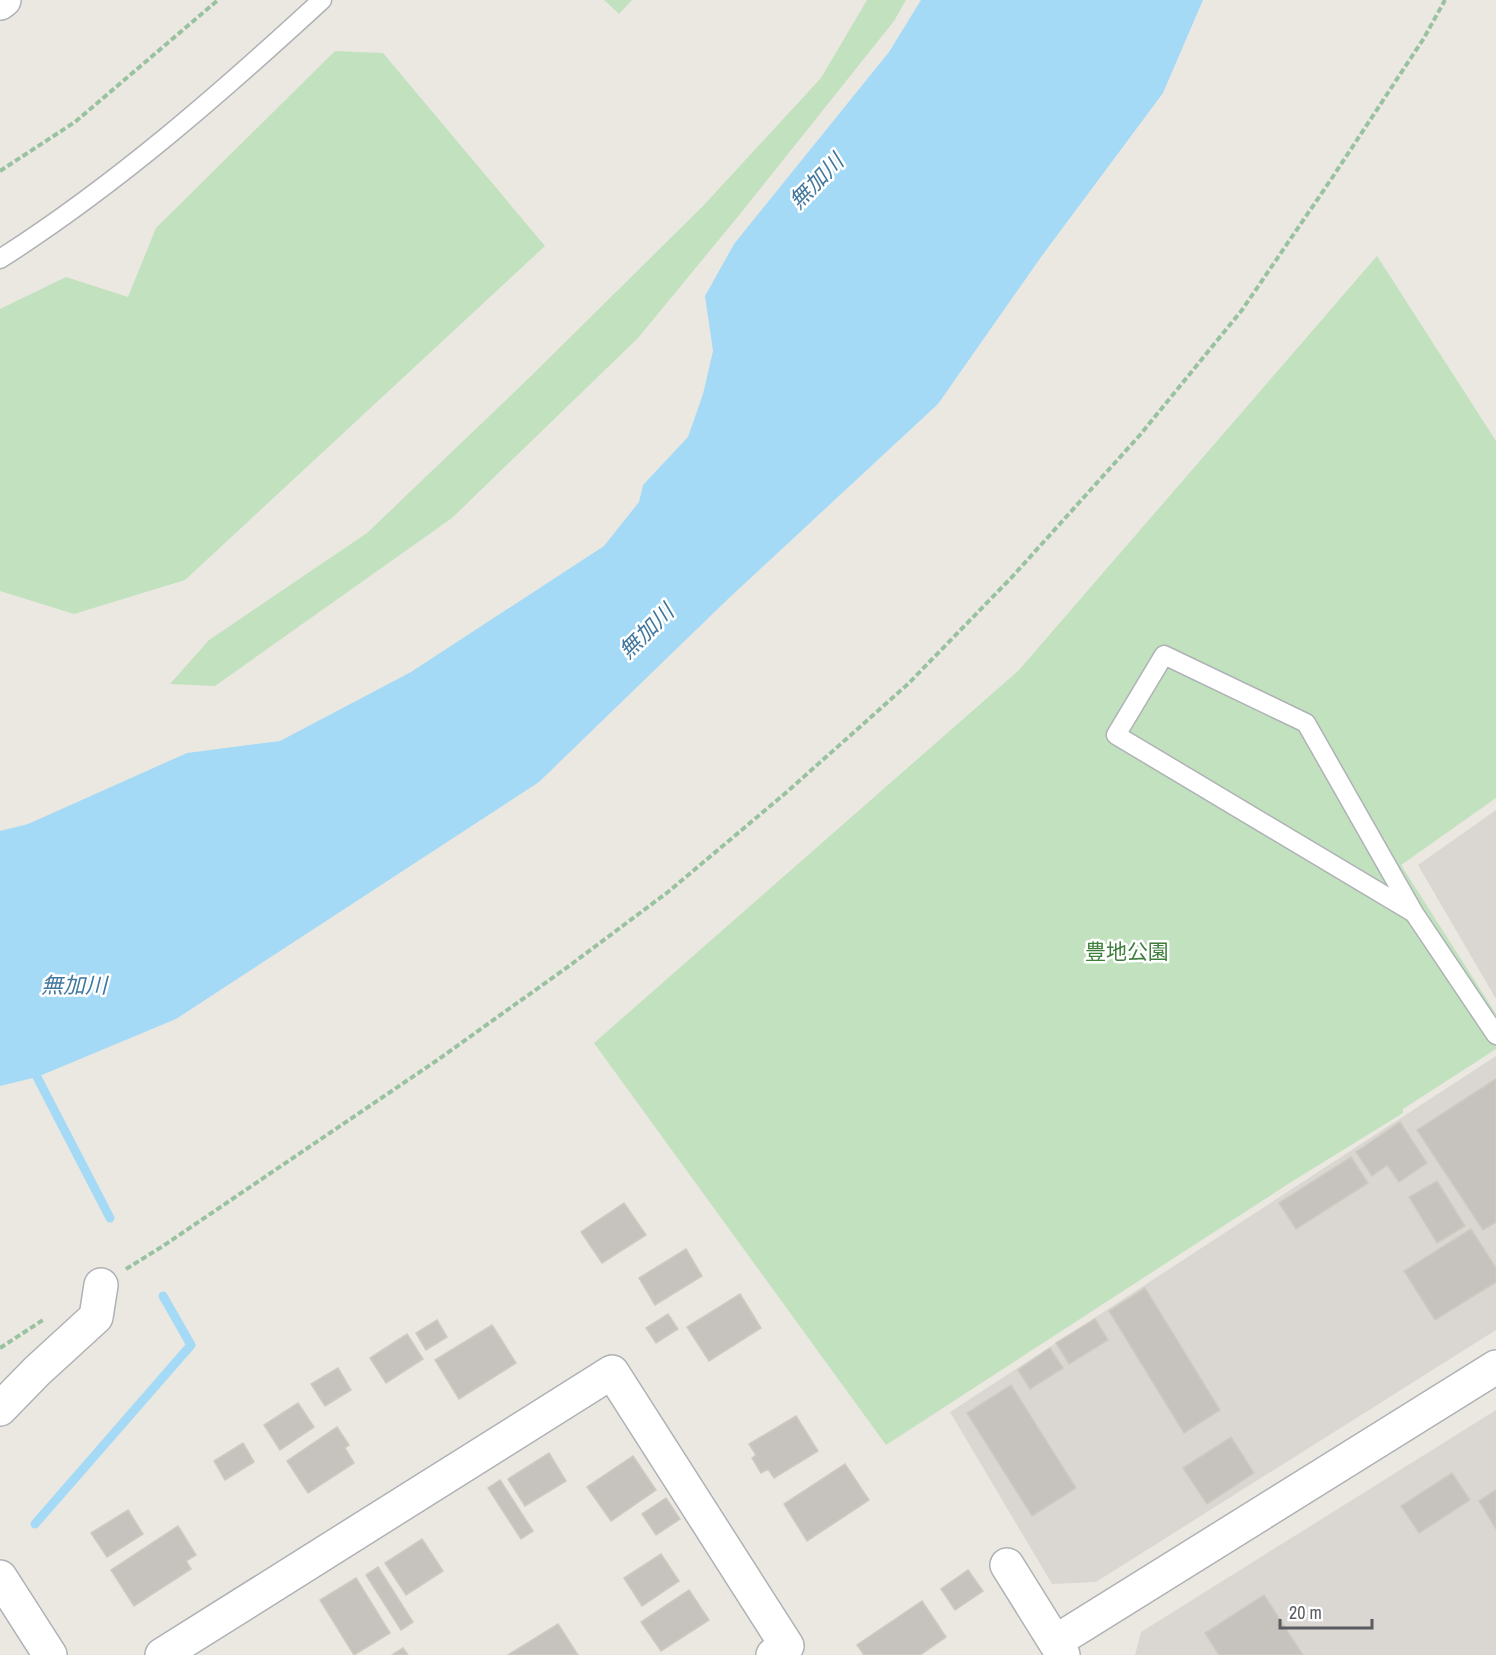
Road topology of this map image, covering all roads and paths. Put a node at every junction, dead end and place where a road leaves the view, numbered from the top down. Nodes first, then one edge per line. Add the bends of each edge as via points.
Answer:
1 (4, 0) edge
2 (218, 0) edge
3 (322, 0) edge
4 (1445, 0) edge
5 (0, 3) edge
6 (0, 171) edge
7 (0, 259) edge
8 (1414, 913) junction
9 (1496, 1035) edge
10 (101, 1285) joint
11 (52, 1314) dead end
12 (0, 1348) edge
13 (1496, 1367) edge
14 (0, 1409) edge
15 (1007, 1566) dead end
16 (0, 1577) edge
17 (1059, 1648) edge
18 (50, 1655) edge
19 (162, 1655) edge
20 (773, 1655) edge

1 - 5 street
2 - 6 path via 75,122
3 - 7 lane via 148,152
4 - 10 path via 1424,38 1242,310 1132,444 1012,577 909,682 668,892 569,966 416,1075
8 - 8 lane via 1116,735 1164,654 1306,723
8 - 9 lane
10 - 14 street via 96,1317
11 - 12 path
13 - 17 street
15 - 17 street
16 - 18 street
19 - 20 street via 612,1372 787,1646

